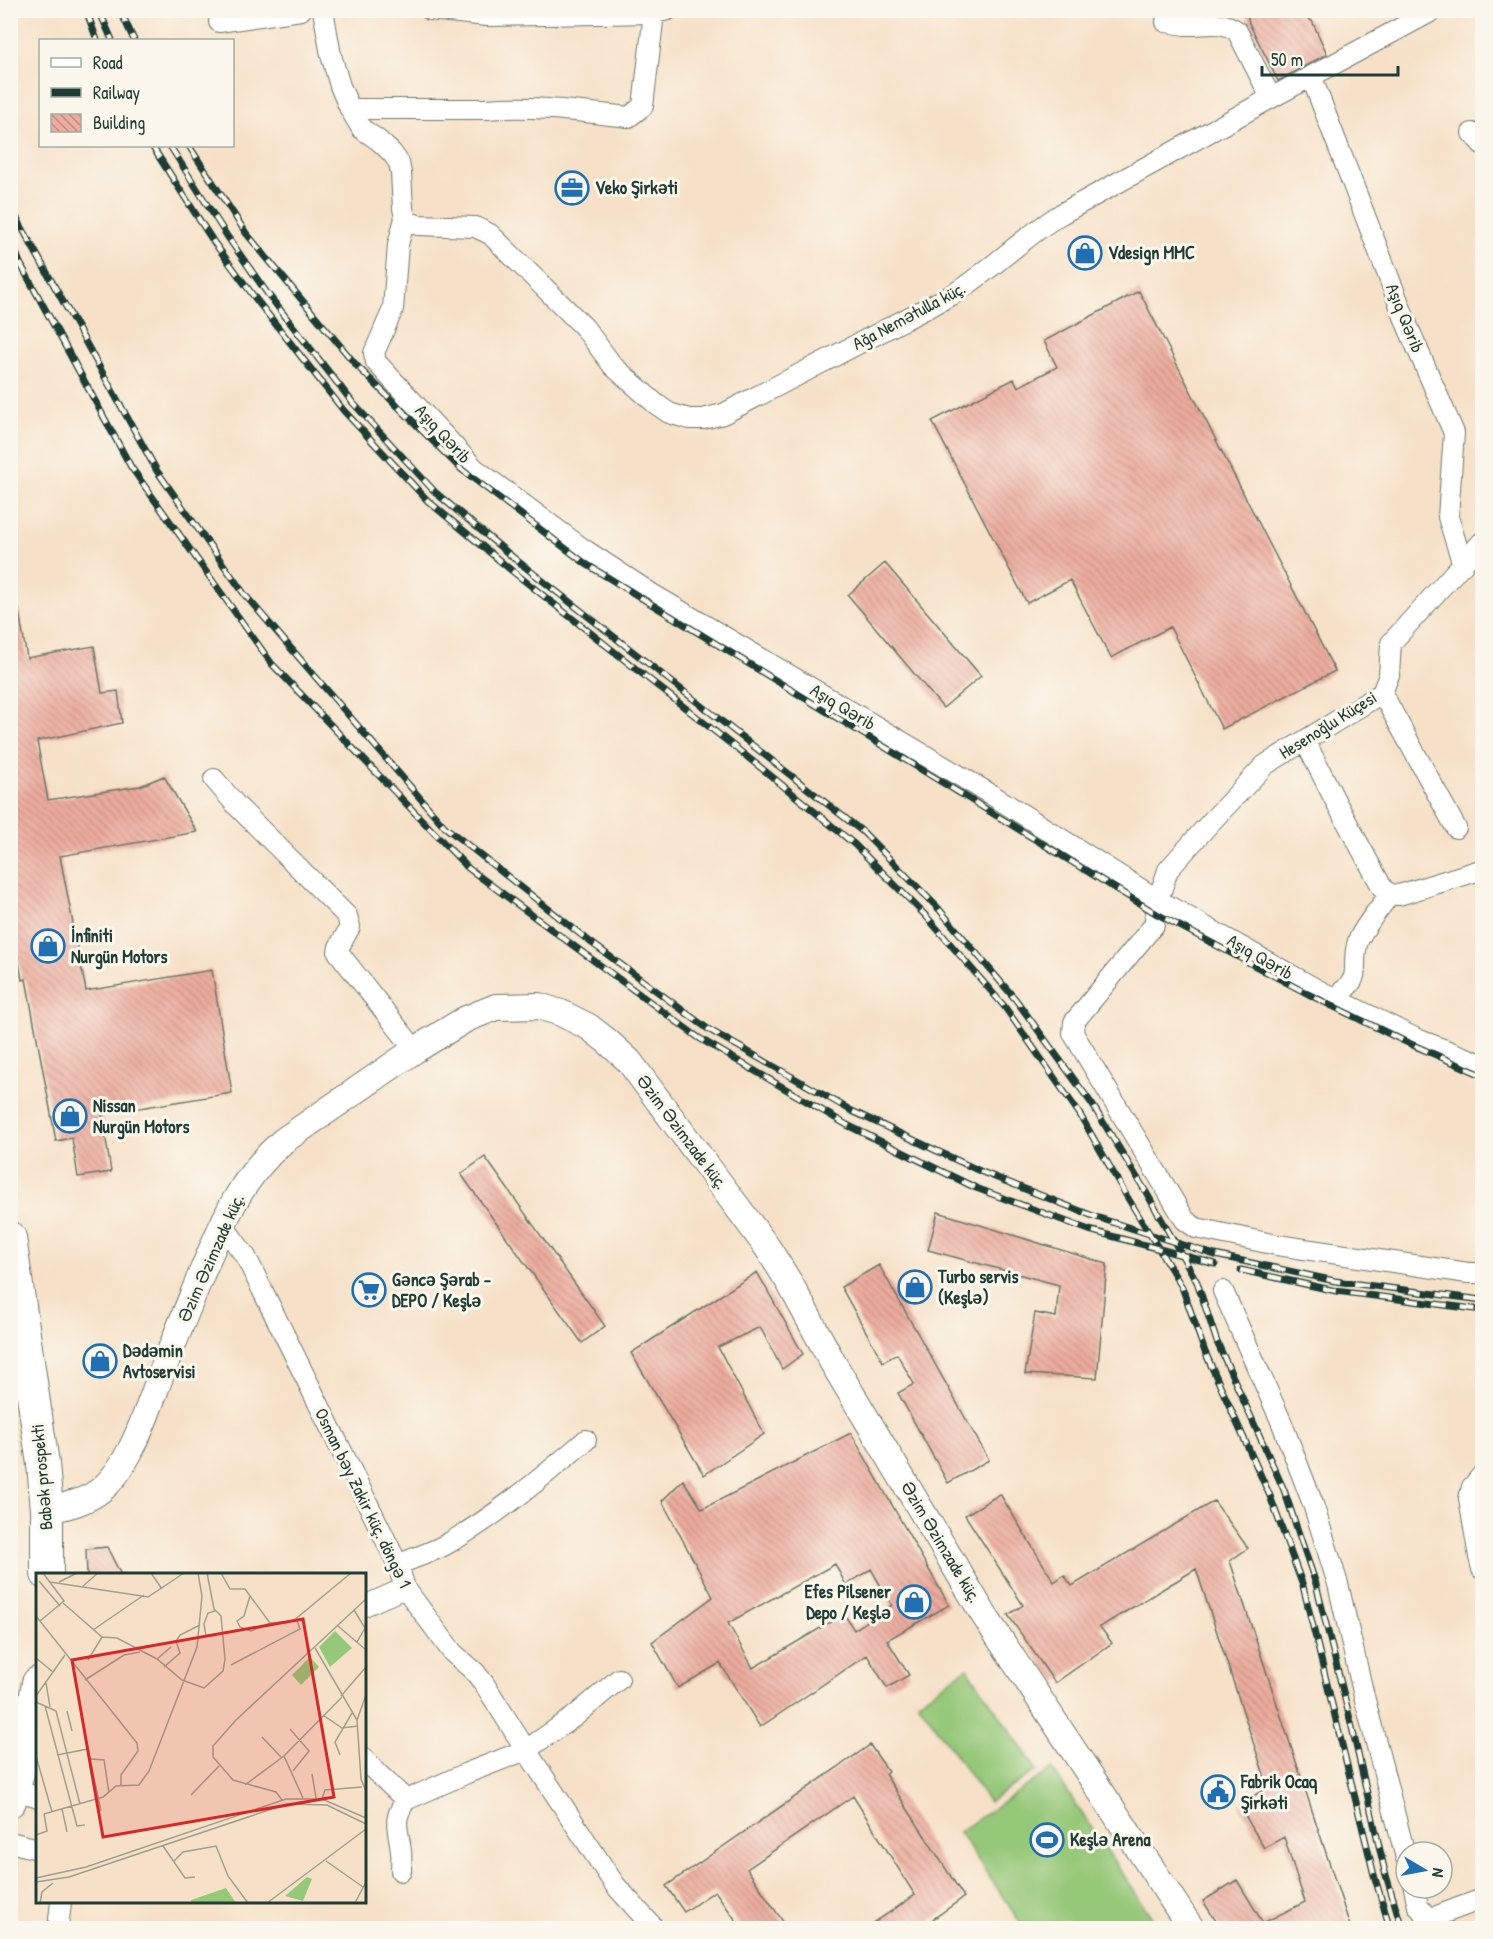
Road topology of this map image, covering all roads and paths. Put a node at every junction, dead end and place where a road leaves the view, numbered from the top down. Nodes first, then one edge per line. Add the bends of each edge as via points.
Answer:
1 (301, 10) edge
2 (323, 10) edge
3 (430, 10) edge
4 (1434, 10) edge
5 (661, 12) edge
6 (219, 22) dead end
7 (1166, 22) dead end
8 (1311, 76) junction
9 (1271, 98) junction
10 (350, 109) junction
11 (405, 218) junction
12 (1482, 542) edge
13 (1463, 565) junction
14 (1382, 693) junction
15 (1305, 741) junction
16 (214, 779) dead end
17 (1456, 828) dead end
18 (1482, 871) edge
19 (1390, 894) junction
20 (1158, 900) junction
21 (1333, 998) junction
22 (415, 1050) junction
23 (1482, 1064) edge
24 (220, 1229) junction
25 (10, 1238) edge
26 (1482, 1273) edge
27 (1223, 1291) dead end
28 (586, 1440) dead end
29 (1482, 1475) edge
30 (47, 1510) junction
31 (398, 1564) junction
32 (1482, 1569) edge
33 (47, 1573) edge
34 (405, 1588) junction
35 (366, 1605) edge
36 (618, 1679) dead end
37 (36, 1695) edge
38 (526, 1750) junction
39 (367, 1766) edge
40 (21, 1796) edge
41 (406, 1800) junction
42 (1401, 1840) edge
43 (10, 1842) edge
44 (36, 1849) edge
45 (401, 1871) dead end
46 (1482, 1899) edge
47 (1417, 1900) edge
48 (61, 1903) edge
49 (58, 1929) edge
50 (654, 1929) edge
51 (1191, 1929) edge

1 - 6 street
2 - 10 street, Aşıq Qərib via 331,55
3 - 5 street via 488,16
4 - 8 street, Ağa Nemətulla küç.
5 - 10 street via 643,106 629,117 551,109
7 - 9 street via 1231,26
8 - 9 street, Ağa Nemətulla küç.
8 - 13 street, Aşıq Qərib via 1404,317 1454,433 1448,517
9 - 11 street, Ağa Nemətulla küç. via 1048,222 952,295 723,414 703,419 669,413 656,404 613,366 584,327 490,234 475,226 418,225
10 - 11 street, Aşıq Qərib via 362,129 399,163
11 - 20 street, Aşıq Qərib via 398,244 393,309 374,353 376,362 474,468 652,594 992,795
12 - 13 street, Hesenoğlu Küçesi
13 - 14 street, Hesenoğlu Küçesi via 1391,643 1389,675
14 - 15 street, Hesenoğlu Küçesi
14 - 17 street
15 - 19 street via 1383,889
15 - 20 street, Hesenoğlu Küçesi via 1265,765 1209,824 1168,870
16 - 22 street via 347,916 350,927 338,952
18 - 19 street via 1399,895
19 - 21 street via 1359,941 1350,984
20 - 21 street, Aşıq Qərib
20 - 26 street, Hesenoğlu Küçesi via 1154,925 1074,1022 1072,1033 1185,1220 1196,1228 1277,1245
21 - 23 street, Aşıq Qərib via 1417,1039
22 - 24 street, Əzim Əzimzade küç. via 266,1156 240,1190
22 - 51 street, Əzim Əzimzade küç. via 466,1019 496,1007 539,1006 589,1027 629,1061 767,1247 984,1615
24 - 30 street, Əzim Əzimzade küç. via 146,1415 118,1470 90,1498
24 - 31 street, Osman bəy Zakir küç. döngə 1 via 230,1234 246,1257
25 - 30 main road, Babək prospekti
27 - 42 street via 1313,1504 1338,1584
28 - 31 street via 486,1520 442,1546
29 - 32 street via 1472,1487 1469,1499
30 - 33 main road, Babək prospekti
31 - 34 street, Osman bəy Zakir küç. döngə 1
34 - 35 street
34 - 38 street, Osman bəy Zakir küç. döngə 1 via 453,1653 485,1685
36 - 38 street via 575,1716
37 - 40 main road
38 - 41 street
38 - 50 street, Osman bəy Zakir küç. döngə 1 via 615,1885
39 - 41 street
41 - 45 street via 396,1823
43 - 44 street
46 - 47 street via 1434,1917 1427,1917
48 - 49 street

